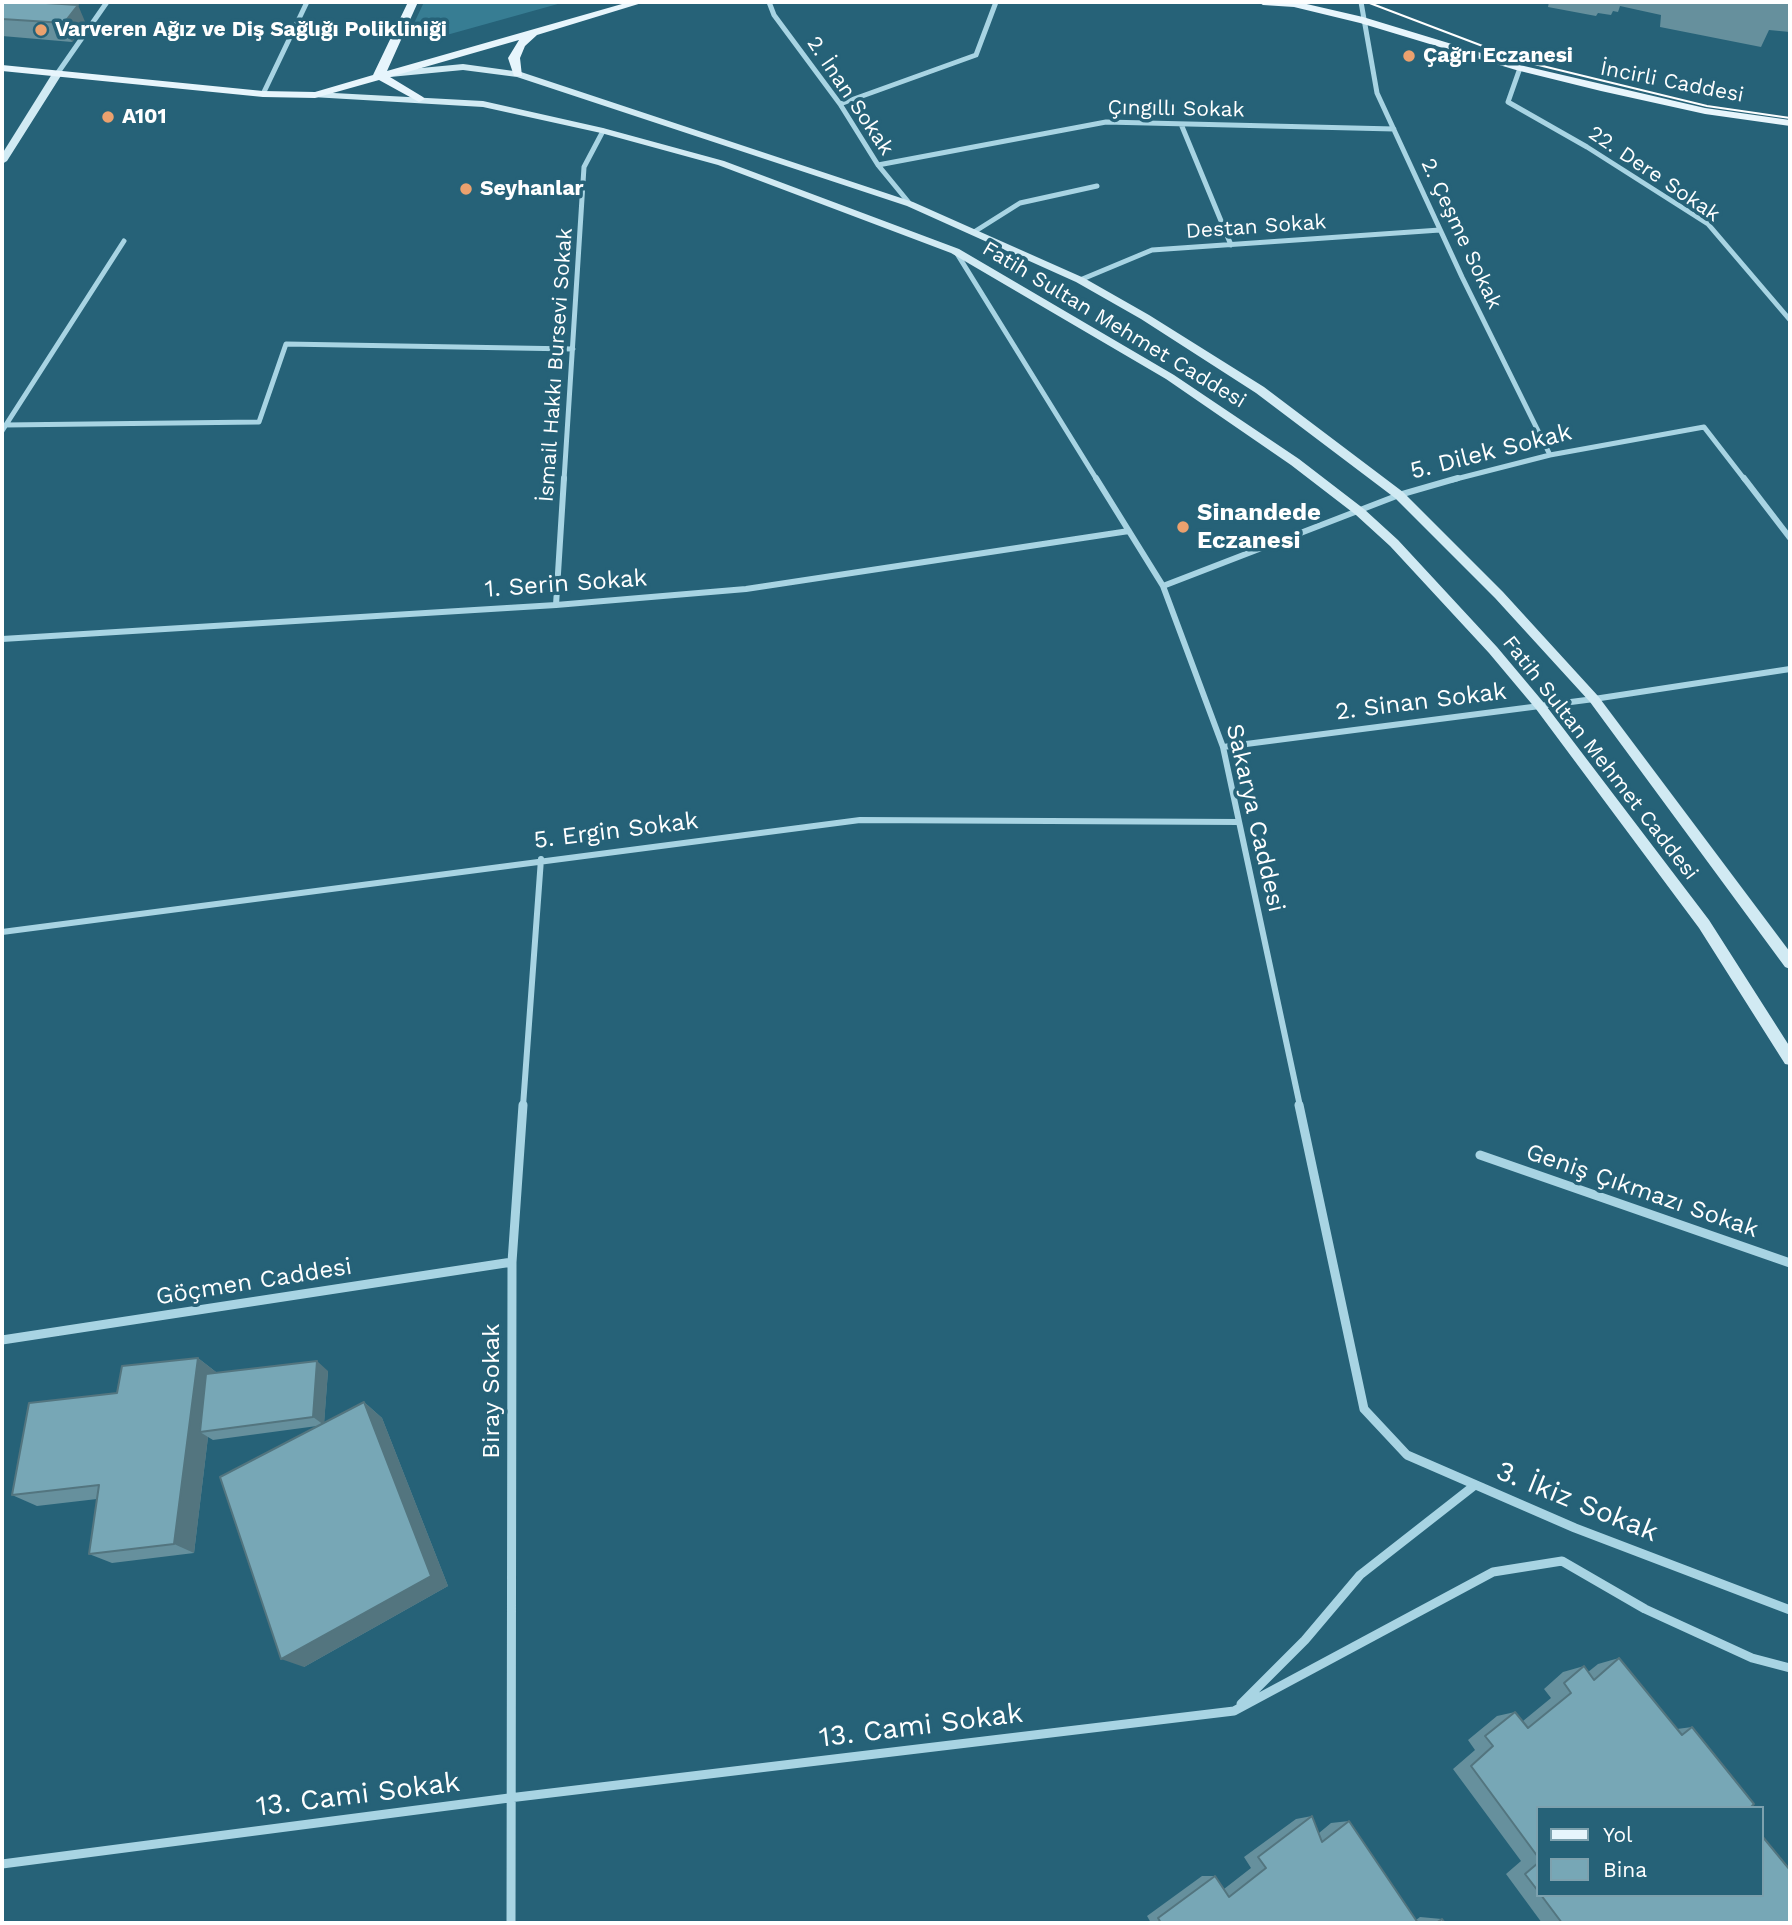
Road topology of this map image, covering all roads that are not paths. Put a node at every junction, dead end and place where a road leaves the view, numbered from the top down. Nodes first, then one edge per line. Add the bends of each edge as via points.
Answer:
1 (107, 2) edge
2 (307, 2) edge
3 (413, 2) edge
4 (769, 2) edge
5 (996, 2) edge
6 (1262, 2) edge
7 (1361, 2) edge
8 (634, 3) edge
9 (1294, 3) edge
10 (1363, 20) junction
11 (536, 31) junction
12 (2, 68) edge
13 (1520, 68) junction
14 (57, 74) junction
15 (518, 74) junction
16 (379, 75) junction
17 (263, 94) junction
18 (315, 95) junction
19 (419, 99) junction
20 (840, 104) junction
21 (1181, 124) junction
22 (1790, 124) edge
23 (1394, 129) junction
24 (603, 131) junction
25 (2, 161) edge
26 (878, 165) junction
27 (1097, 186) dead end
28 (910, 204) junction
29 (1440, 230) junction
30 (975, 232) junction
31 (124, 241) dead end
32 (1231, 245) junction
33 (955, 251) junction
34 (1080, 280) junction
35 (1790, 320) edge
36 (573, 349) junction
37 (3, 428) edge
38 (1550, 455) junction
39 (1399, 495) junction
40 (1360, 512) junction
41 (1129, 531) junction
42 (1790, 538) edge
43 (1163, 586) junction
44 (556, 605) junction
45 (2, 639) edge
46 (1790, 669) edge
47 (1594, 699) junction
48 (1540, 706) junction
49 (1223, 747) junction
50 (1238, 822) junction
51 (541, 859) junction
52 (2, 932) edge
53 (1790, 963) edge
54 (1790, 1059) edge
55 (1480, 1155) dead end
56 (512, 1262) junction
57 (1790, 1263) edge
58 (2, 1340) edge
59 (1364, 1409) joint
60 (1475, 1485) junction
61 (1790, 1610) edge
62 (1790, 1668) edge
63 (1234, 1711) junction
64 (509, 1798) junction
65 (2, 1864) edge
66 (512, 1923) edge

1 - 14 street
2 - 17 street
3 - 16 main road
4 - 20 street, 2. İnan Sokak
5 - 20 street via 976,55
6 - 9 main road, İncirli Caddesi
7 - 10 street, 2. Çeşme Sokak
8 - 11 main road
9 - 10 main road, İncirli Caddesi
10 - 13 main road, İncirli Caddesi
10 - 23 street, 2. Çeşme Sokak via 1377,93
11 - 15 main road via 520,45 514,58
11 - 16 main road
12 - 14 main road
13 - 22 main road, İncirli Caddesi via 1705,111
13 - 35 street, 22. Dere Sokak via 1508,102 1708,224
14 - 17 main road
14 - 25 main road
15 - 16 main road, Fatih Sultan Mehmet Caddesi via 463,67
15 - 28 main road, Fatih Sultan Mehmet Caddesi
16 - 18 main road
16 - 19 main road
17 - 18 main road
18 - 19 main road, Fatih Sultan Mehmet Caddesi
19 - 24 main road, Fatih Sultan Mehmet Caddesi via 484,104
20 - 26 street, 2. İnan Sokak
21 - 23 street, Çıngıllı Sokak
21 - 26 street, Çıngıllı Sokak via 1106,122
21 - 32 street
23 - 29 street, 2. Çeşme Sokak
24 - 33 main road, Fatih Sultan Mehmet Caddesi via 721,163
24 - 36 street, İsmail Hakkı Bursevi Sokak via 584,167
26 - 28 street, 2. İnan Sokak
27 - 30 street via 1020,203
28 - 30 main road, Fatih Sultan Mehmet Caddesi
29 - 32 street, Destan Sokak
29 - 38 street, 2. Çeşme Sokak
30 - 34 main road, Fatih Sultan Mehmet Caddesi
31 - 37 street
32 - 34 street, Destan Sokak via 1152,250
33 - 40 main road, Fatih Sultan Mehmet Caddesi via 1170,377
33 - 41 street, Sakarya Caddesi
34 - 39 main road, Fatih Sultan Mehmet Caddesi via 1261,390
36 - 37 street via 286,344 259,422
36 - 44 street, İsmail Hakkı Bursevi Sokak
38 - 39 street, 5. Dilek Sokak
38 - 42 street, 5. Dilek Sokak via 1704,427
39 - 40 street, 5. Dilek Sokak
39 - 47 main road, Fatih Sultan Mehmet Caddesi
40 - 43 street, 5. Dilek Sokak
40 - 48 main road, Fatih Sultan Mehmet Caddesi via 1394,543
41 - 43 street, Sakarya Caddesi
41 - 44 street, 1. Serin Sokak via 746,589
43 - 49 street, Sakarya Caddesi
44 - 45 street, 1. Serin Sokak
46 - 47 street, 2. Sinan Sokak
47 - 48 street, 2. Sinan Sokak
47 - 53 main road, Fatih Sultan Mehmet Caddesi
48 - 49 street, 2. Sinan Sokak
48 - 54 main road, Fatih Sultan Mehmet Caddesi via 1704,924
49 - 50 street, Sakarya Caddesi
50 - 51 street, 5. Ergin Sokak via 860,820
50 - 59 street, Sakarya Caddesi
51 - 52 street, 5. Ergin Sokak
51 - 56 street, Biray Sokak
55 - 57 street, Geniş Çıkmazı Sokak
56 - 58 street, Göçmen Caddesi
56 - 64 street, Biray Sokak
59 - 60 street, 3. İkiz Sokak via 1408,1455
60 - 61 street, 3. İkiz Sokak
60 - 63 street via 1360,1575 1305,1640
62 - 63 street, 13. Cami Sokak via 1752,1658 1645,1609 1562,1561 1493,1572
63 - 64 street, 13. Cami Sokak
64 - 65 street, 13. Cami Sokak
64 - 66 street, Biray Sokak

